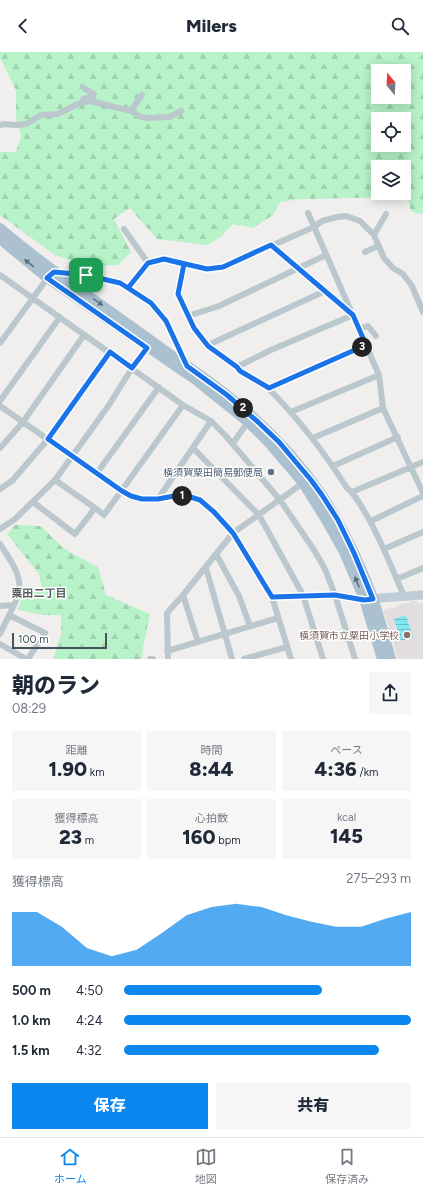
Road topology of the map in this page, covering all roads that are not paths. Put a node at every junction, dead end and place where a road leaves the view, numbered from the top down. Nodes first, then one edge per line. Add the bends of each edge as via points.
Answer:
1 (84, 88) dead end
2 (142, 95) dead end
3 (80, 103) junction
4 (131, 111) junction
5 (181, 111) dead end
6 (0, 125) edge
7 (308, 213) dead end
8 (386, 214) dead end
9 (314, 227) junction
10 (0, 228) edge
11 (124, 229) dead end
12 (374, 235) junction
13 (0, 239) edge
14 (271, 245) junction
15 (378, 246) junction
16 (365, 252) dead end
17 (326, 255) junction
18 (148, 263) junction
19 (184, 264) junction
20 (298, 268) junction
21 (51, 275) junction
22 (1, 278) edge
23 (128, 288) junction
24 (325, 291) junction
25 (32, 298) junction
26 (423, 312) edge
27 (353, 315) junction
28 (188, 316) junction
29 (60, 317) junction
30 (358, 329) junction
31 (84, 335) junction
32 (376, 336) dead end
33 (0, 343) edge
34 (208, 345) junction
35 (366, 345) junction
36 (147, 348) junction
37 (110, 352) junction
38 (187, 366) junction
39 (237, 367) junction
40 (132, 368) junction
41 (379, 375) junction
42 (159, 387) junction
43 (269, 388) junction
44 (0, 400) edge
45 (183, 404) junction
46 (0, 406) edge
47 (383, 408) junction
48 (291, 412) junction
49 (23, 422) junction
50 (211, 422) junction
51 (248, 422) junction
52 (398, 437) junction
53 (313, 438) junction
54 (48, 439) junction
55 (232, 443) junction
56 (0, 448) edge
57 (193, 448) junction
58 (72, 456) junction
59 (423, 462) edge
60 (333, 466) junction
61 (412, 467) junction
62 (97, 473) junction
63 (55, 480) junction
64 (303, 484) junction
65 (0, 489) edge
66 (122, 491) junction
67 (352, 492) junction
68 (423, 493) edge
69 (423, 496) edge
70 (158, 499) junction
71 (280, 500) junction
72 (33, 502) junction
73 (95, 508) junction
74 (258, 515) junction
75 (370, 521) junction
76 (0, 529) edge
77 (423, 532) edge
78 (233, 533) junction
79 (0, 544) edge
80 (384, 549) junction
81 (216, 554) junction
82 (206, 568) junction
83 (423, 568) edge
84 (397, 579) junction
85 (183, 595) junction
86 (303, 595) junction
87 (335, 595) junction
88 (423, 595) edge
89 (404, 596) junction
90 (272, 597) junction
91 (369, 599) junction
92 (14, 605) junction
93 (0, 606) edge
94 (9, 615) junction
95 (278, 618) junction
96 (250, 626) junction
97 (225, 633) junction
98 (0, 634) edge
99 (198, 642) junction
100 (0, 644) edge
101 (287, 647) junction
102 (167, 651) junction
103 (27, 659) edge
104 (168, 659) edge
105 (232, 659) edge
106 (244, 659) edge
107 (291, 659) edge
108 (323, 659) edge
109 (355, 659) edge
110 (382, 659) edge
111 (391, 659) edge

1 - 3 street via 94,94 81,99
2 - 4 street
3 - 4 street via 90,101
3 - 6 street via 58,114 41,115 26,124
4 - 5 street via 141,117 157,120
7 - 9 street
8 - 12 street
9 - 12 street via 322,221 346,216 360,221
9 - 14 street
9 - 17 street
10 - 21 main road
11 - 18 street
12 - 15 street
21 -> 13 main road
14 - 19 street via 223,267 207,269
14 - 20 street
15 - 16 street
15 - 26 street via 384,258 403,274 412,286
17 - 20 street
17 - 27 street
18 - 19 street via 164,259
18 - 23 street
19 - 28 street via 178,294
20 - 24 street
20 - 28 street via 218,306
21 - 23 street via 86,275 120,283
21 - 25 street
21 - 36 main road
21 -> 38 main road
22 - 25 street
23 - 38 street via 151,303 166,321
24 - 27 street
24 - 34 street
25 - 29 street
25 - 33 street
27 - 30 street
27 - 39 street
28 - 34 street
29 - 31 street
29 - 44 street
30 - 32 street via 368,326
30 - 35 street
31 - 37 street
31 - 49 street
34 - 39 street
35 - 41 street
35 - 43 street
36 - 40 street
36 - 51 main road via 197,381
37 - 40 street
37 - 54 street
38 - 91 main road via 227,395 258,422 279,442 311,480 338,520 354,553
39 - 43 street
40 - 42 street
40 - 58 street via 109,406
41 - 47 street
41 - 48 street
42 - 45 street
42 - 62 street
43 - 48 street
45 - 50 street
45 - 66 street
46 - 49 street
47 - 52 street
47 - 53 street
48 - 53 street
49 - 54 street
49 - 56 street
50 - 55 street
50 - 57 street
51 - 55 street
51 - 64 main road
52 - 60 street
52 - 61 street
53 - 60 street
54 - 58 street
54 - 65 street via 13,480
55 - 71 street
57 - 70 street
57 - 74 street
58 - 62 street
58 - 63 street
59 - 61 street
60 - 67 street via 346,488
61 - 67 street
61 - 68 street
62 - 66 street
63 - 72 street
63 - 73 street
64 - 71 street
91 -> 64 main road via 326,520
66 - 70 street via 142,499
66 - 73 street via 104,515
67 - 75 street
69 - 75 street
70 - 78 street via 187,496 200,500
71 - 74 street
71 - 87 street via 314,550
72 - 73 street via 76,534
72 - 76 street
74 - 78 street
74 - 86 street
75 - 80 street
77 - 80 street
78 - 81 street
78 - 90 street
79 - 92 street via 19,579 19,591
80 - 84 street
81 - 82 street
81 - 96 street
82 - 85 street
82 - 97 street
83 - 84 street
84 - 89 street
85 - 99 street
85 - 102 street via 167,613
86 - 87 street
86 - 90 street
86 - 108 street
87 - 91 street
87 - 109 street
88 - 89 street
89 - 91 street
90 - 95 street
91 - 110 main road
91 - 111 main road
92 - 93 street
92 - 94 street
94 - 98 street
94 - 103 street via 45,633
95 - 96 street
95 - 101 street
96 - 97 street
97 - 99 street
97 - 105 street
99 - 102 street
100 - 103 street
101 - 106 street
101 - 107 street
102 - 104 street

